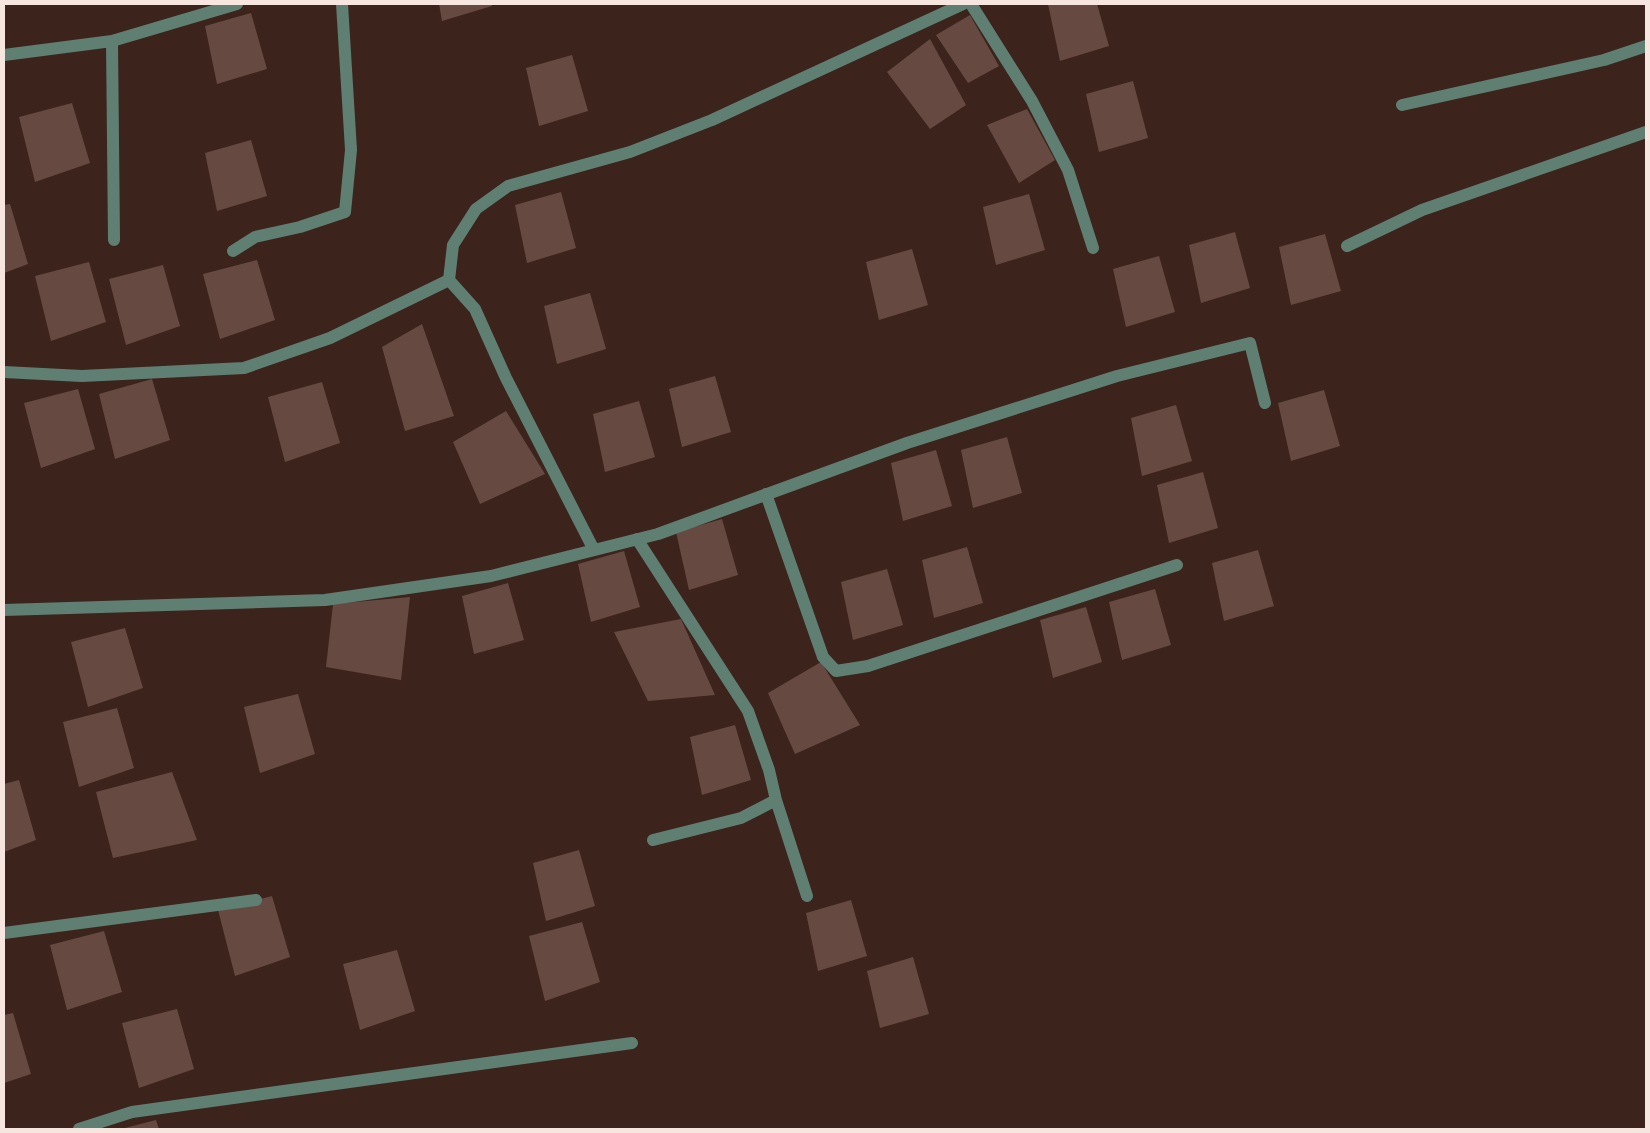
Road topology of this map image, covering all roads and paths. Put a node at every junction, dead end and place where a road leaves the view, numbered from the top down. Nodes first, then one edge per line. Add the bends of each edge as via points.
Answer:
1 (236, 4) edge
2 (342, 4) edge
3 (963, 4) edge
4 (971, 4) edge
5 (942, 9) edge
6 (112, 41) junction
7 (1646, 46) edge
8 (4, 55) edge
9 (1402, 105) dead end
10 (1646, 132) edge
11 (114, 240) dead end
12 (1347, 246) dead end
13 (1093, 248) dead end
14 (233, 252) dead end
15 (449, 280) junction
16 (4, 372) edge
17 (1265, 403) dead end
18 (766, 494) junction
19 (637, 539) junction
20 (594, 550) junction
21 (1177, 565) dead end
22 (4, 610) edge
23 (776, 800) junction
24 (653, 840) dead end
25 (807, 896) dead end
26 (256, 900) dead end
27 (4, 933) edge
28 (632, 1043) dead end
29 (79, 1129) edge

1 - 6 street
2 - 14 street via 351,150 345,212 300,227 255,236
3 - 5 street
4 - 13 street via 1032,101 1068,170
5 - 15 street via 712,120 630,152 508,186 476,209 453,245
6 - 8 street
6 - 11 street
7 - 9 street via 1604,60
10 - 12 street via 1422,210
15 - 16 street via 330,338 244,368 82,376
15 - 20 street via 476,309 506,378
17 - 18 street via 1250,343 1108,379 907,443
18 - 19 street
18 - 21 street via 823,658 836,671 868,666
19 - 20 street
19 - 23 street via 748,711
20 - 22 street via 491,576 325,600
23 - 24 street via 741,818
23 - 25 street
26 - 27 street
28 - 29 street via 132,1112

